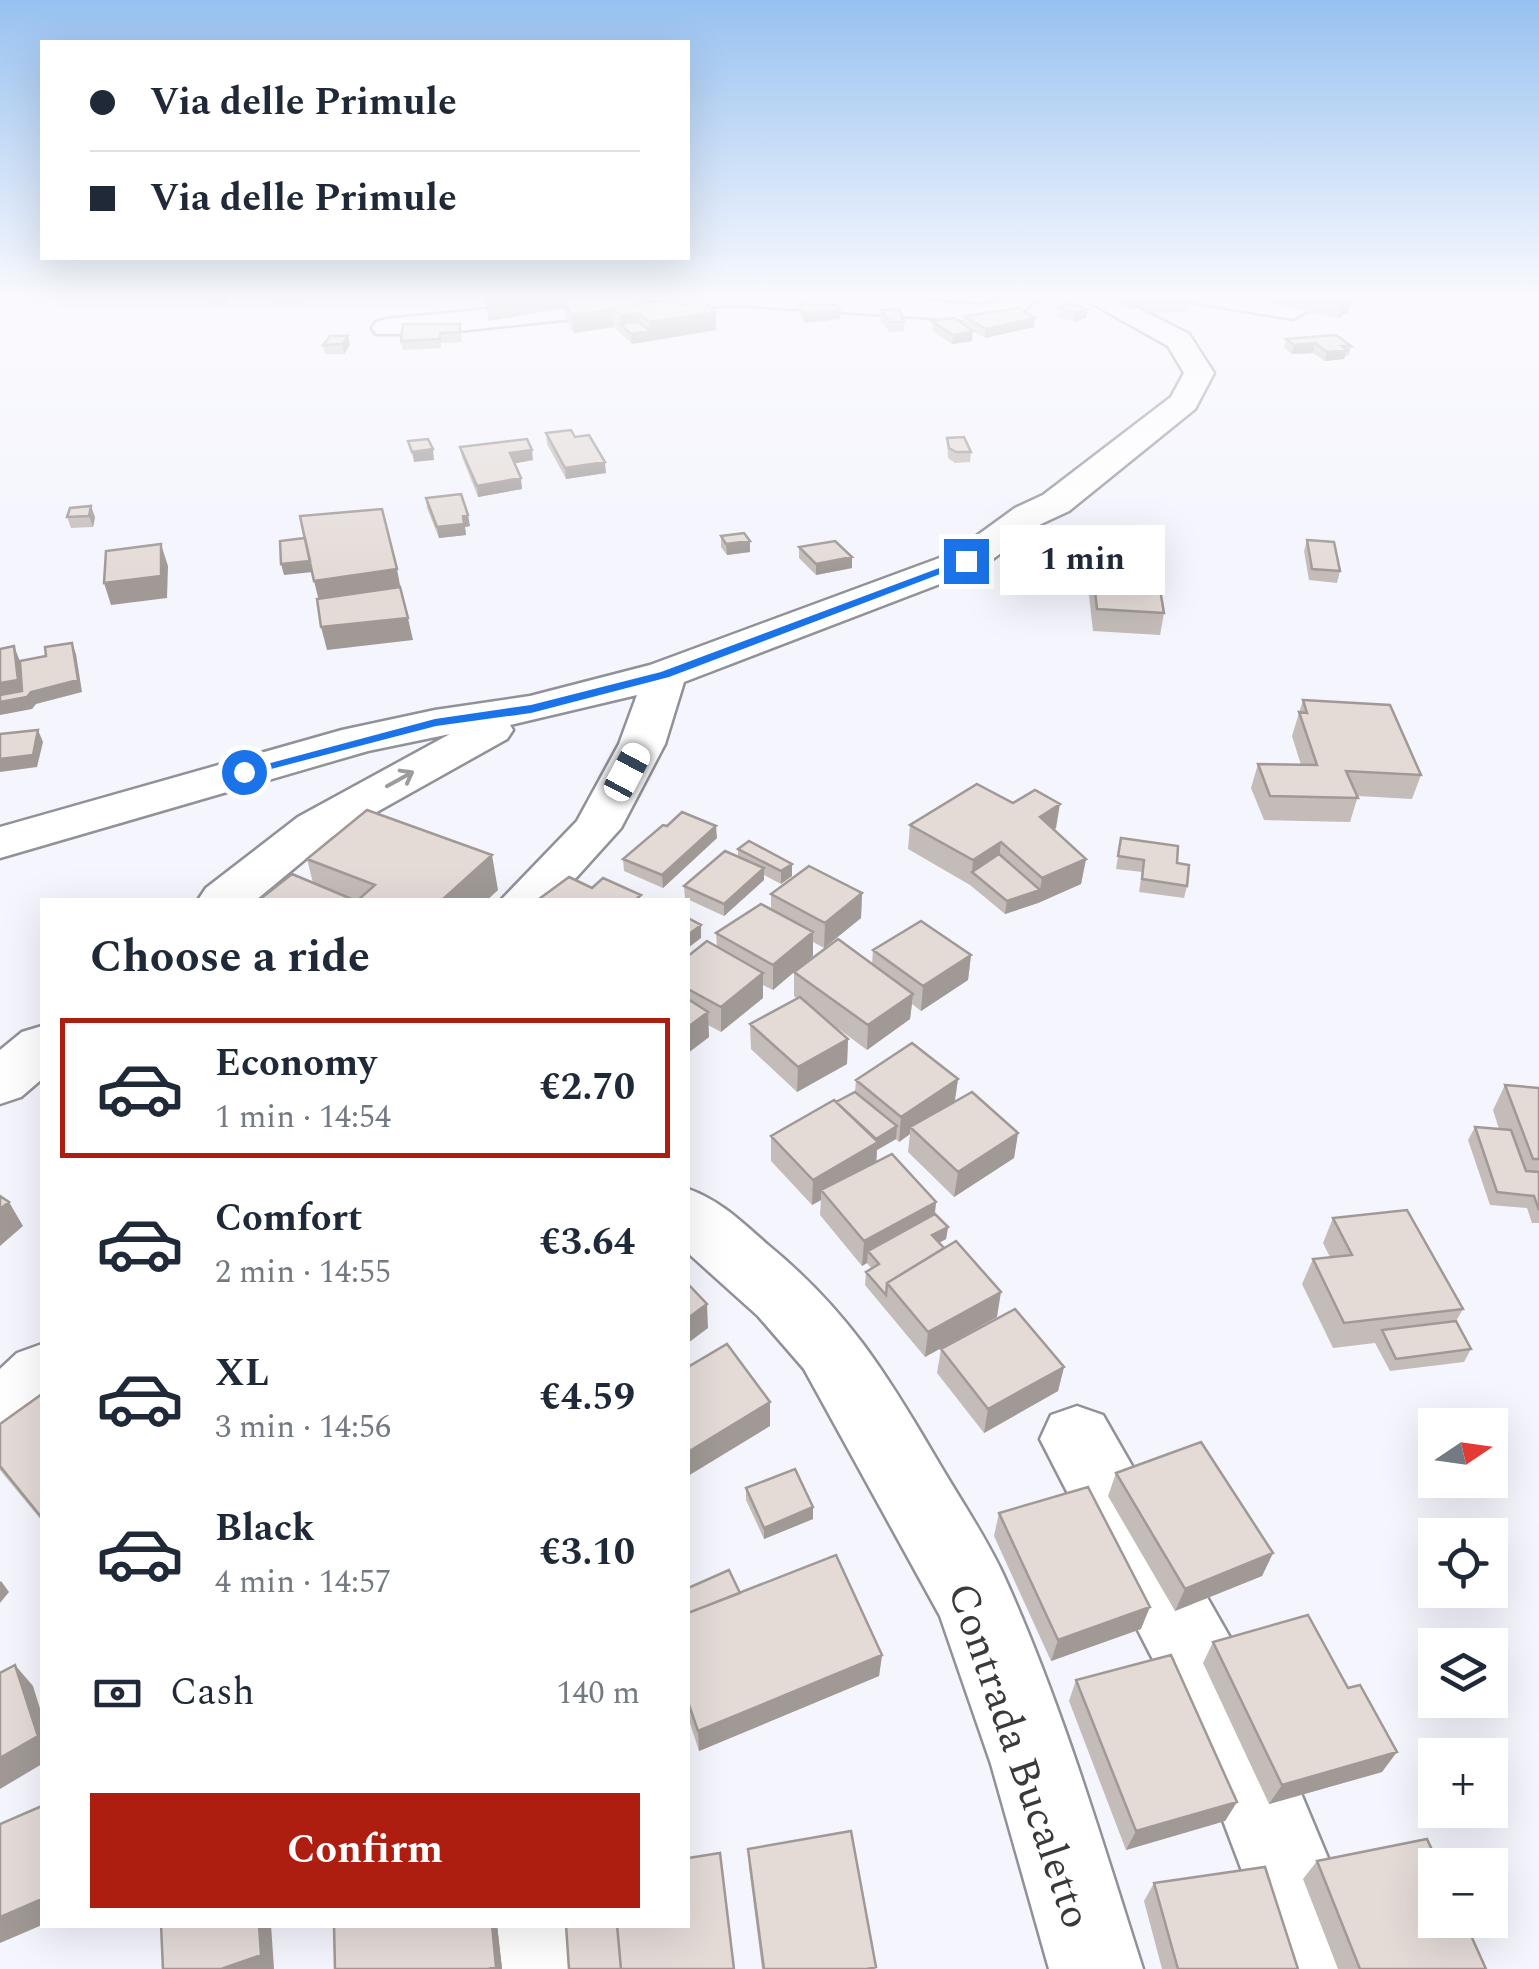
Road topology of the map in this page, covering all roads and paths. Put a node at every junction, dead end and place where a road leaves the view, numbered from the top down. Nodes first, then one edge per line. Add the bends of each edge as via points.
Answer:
1 (1192, 387) edge
2 (665, 674) junction
3 (531, 709) junction
4 (358, 740) junction
5 (315, 826) junction
6 (0, 843) edge
7 (226, 898) edge
8 (529, 898) edge
9 (40, 1049) edge
10 (0, 1082) edge
11 (690, 1217) edge
12 (40, 1377) edge
13 (0, 1416) edge
14 (1078, 1439) dead end
15 (543, 1928) edge
16 (549, 1969) edge
17 (1096, 1969) edge
18 (1322, 1969) edge

1 - 2 street via 1184,402 1056,503 966,561
2 - 3 street
2 - 8 street via 642,744 597,828
3 - 4 street
5 -> 3 street
4 - 5 street via 362,766
4 - 6 street
5 - 7 street
9 - 10 street
11 - 17 street, Contrada Bucaletto via 782,1296 829,1348 974,1600 1034,1764
12 - 13 street
14 - 18 street via 1222,1706
15 - 16 street

